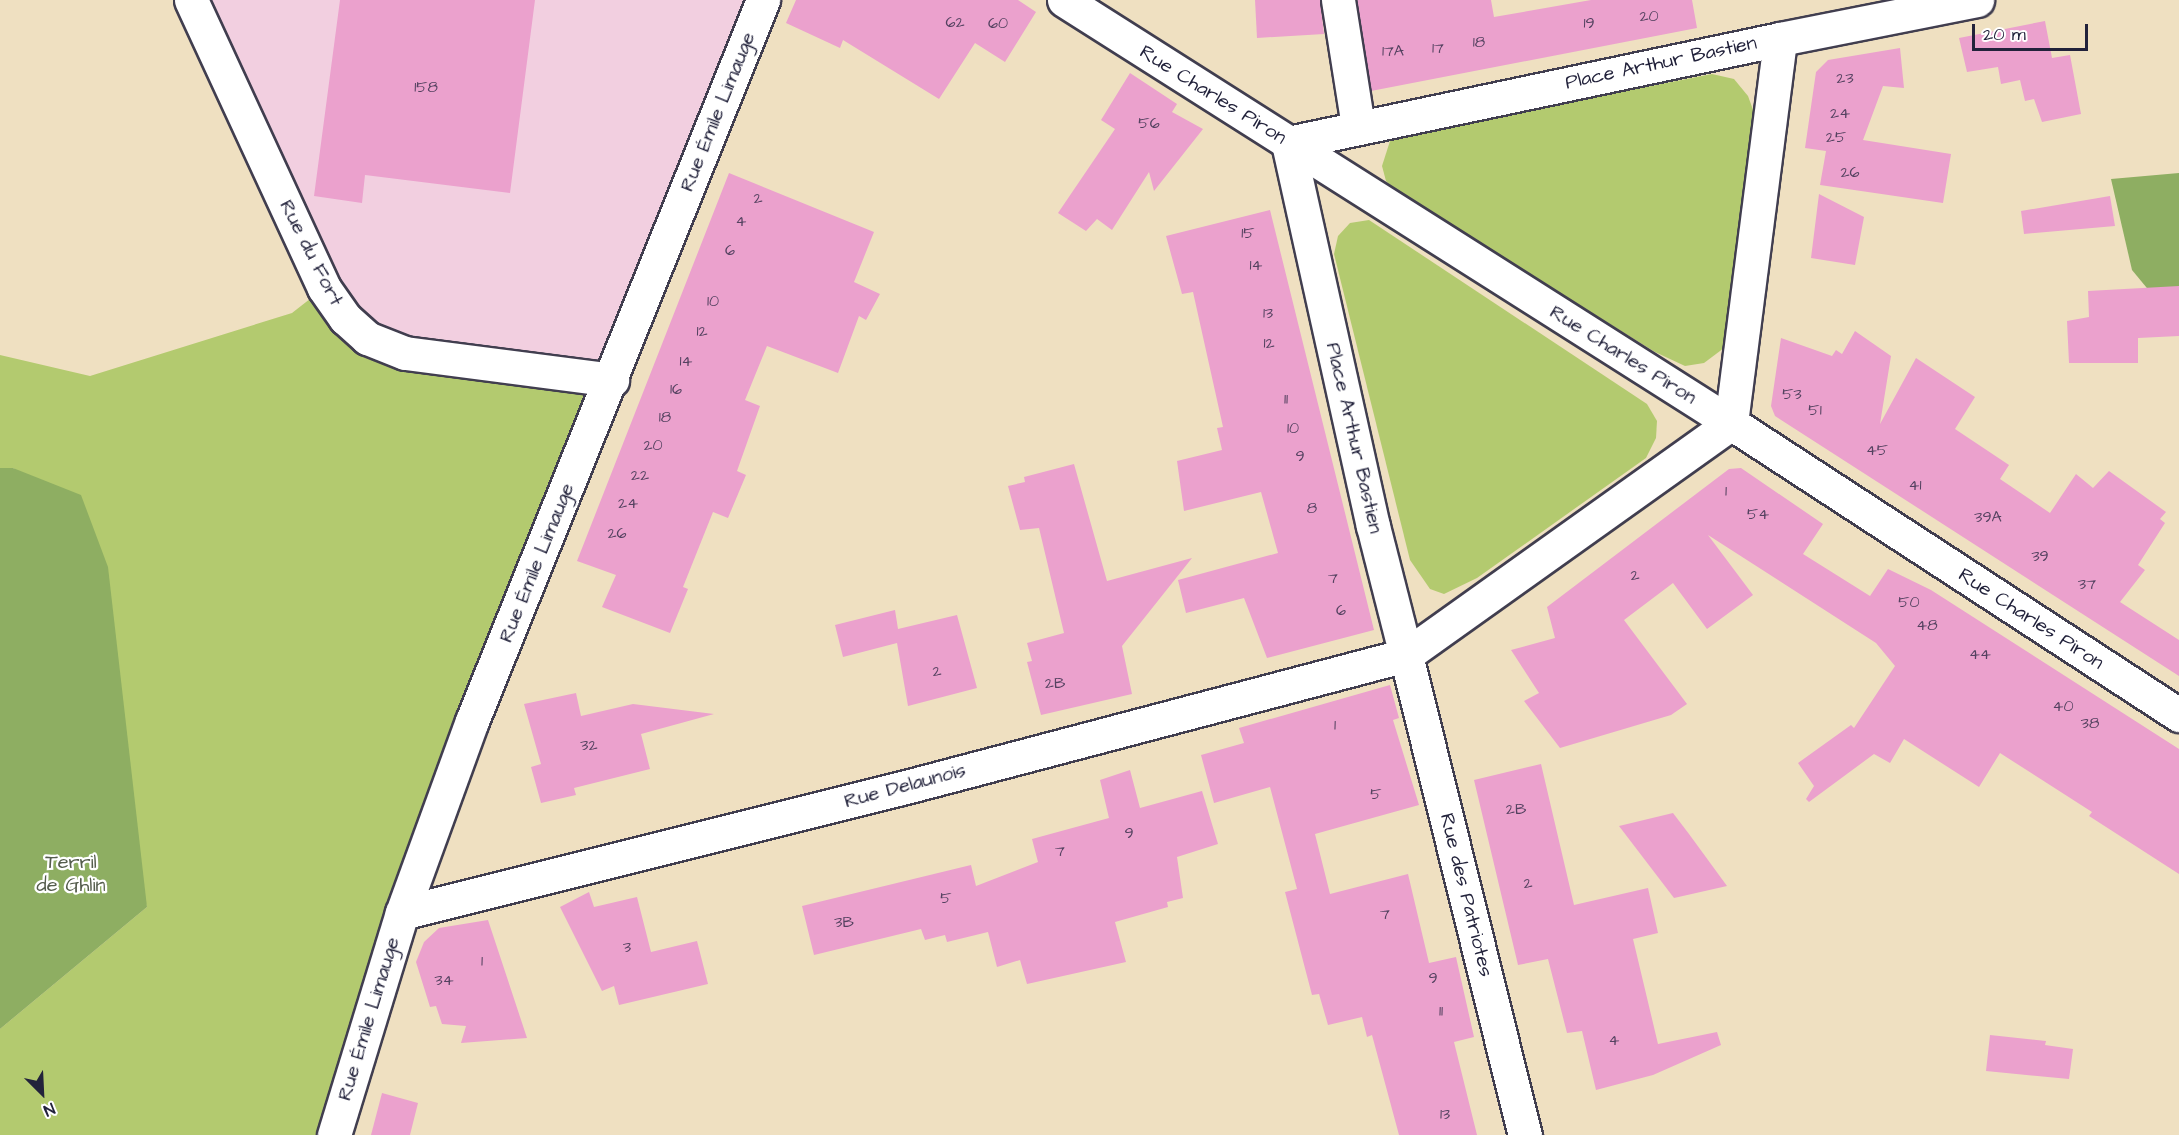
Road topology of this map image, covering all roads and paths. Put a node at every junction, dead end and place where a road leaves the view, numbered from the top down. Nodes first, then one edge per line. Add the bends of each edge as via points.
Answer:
1 (191, 0) edge
2 (763, 0) edge
3 (1064, 0) edge
4 (1338, 0) edge
5 (1977, 0) edge
6 (1928, 5) edge
7 (1780, 39) junction
8 (1358, 126) junction
9 (1288, 142) junction
10 (612, 380) junction
11 (1731, 423) junction
12 (1406, 655) junction
13 (2179, 715) edge
14 (402, 913) junction
15 (334, 1135) edge
16 (1525, 1135) edge

1 - 10 street, Rue du Fort via 324,288 345,318 367,338 405,353
2 - 10 street, Rue Émile Limauge
3 - 9 street, Rue Charles Piron
4 - 8 street
5 - 6 street
6 - 7 street
7 - 8 street, Place Arthur Bastien
7 - 11 street, Place Arthur Bastien
8 - 9 street, Place Arthur Bastien
9 - 11 street, Rue Charles Piron
9 - 12 street, Place Arthur Bastien via 1373,526
10 - 14 street, Rue Émile Limauge via 472,721
11 - 12 street
11 - 13 street, Rue Charles Piron
12 - 14 street, Rue Delaunois via 902,788
12 - 16 street, Rue des Patriotes
14 - 15 street, Rue Émile Limauge

